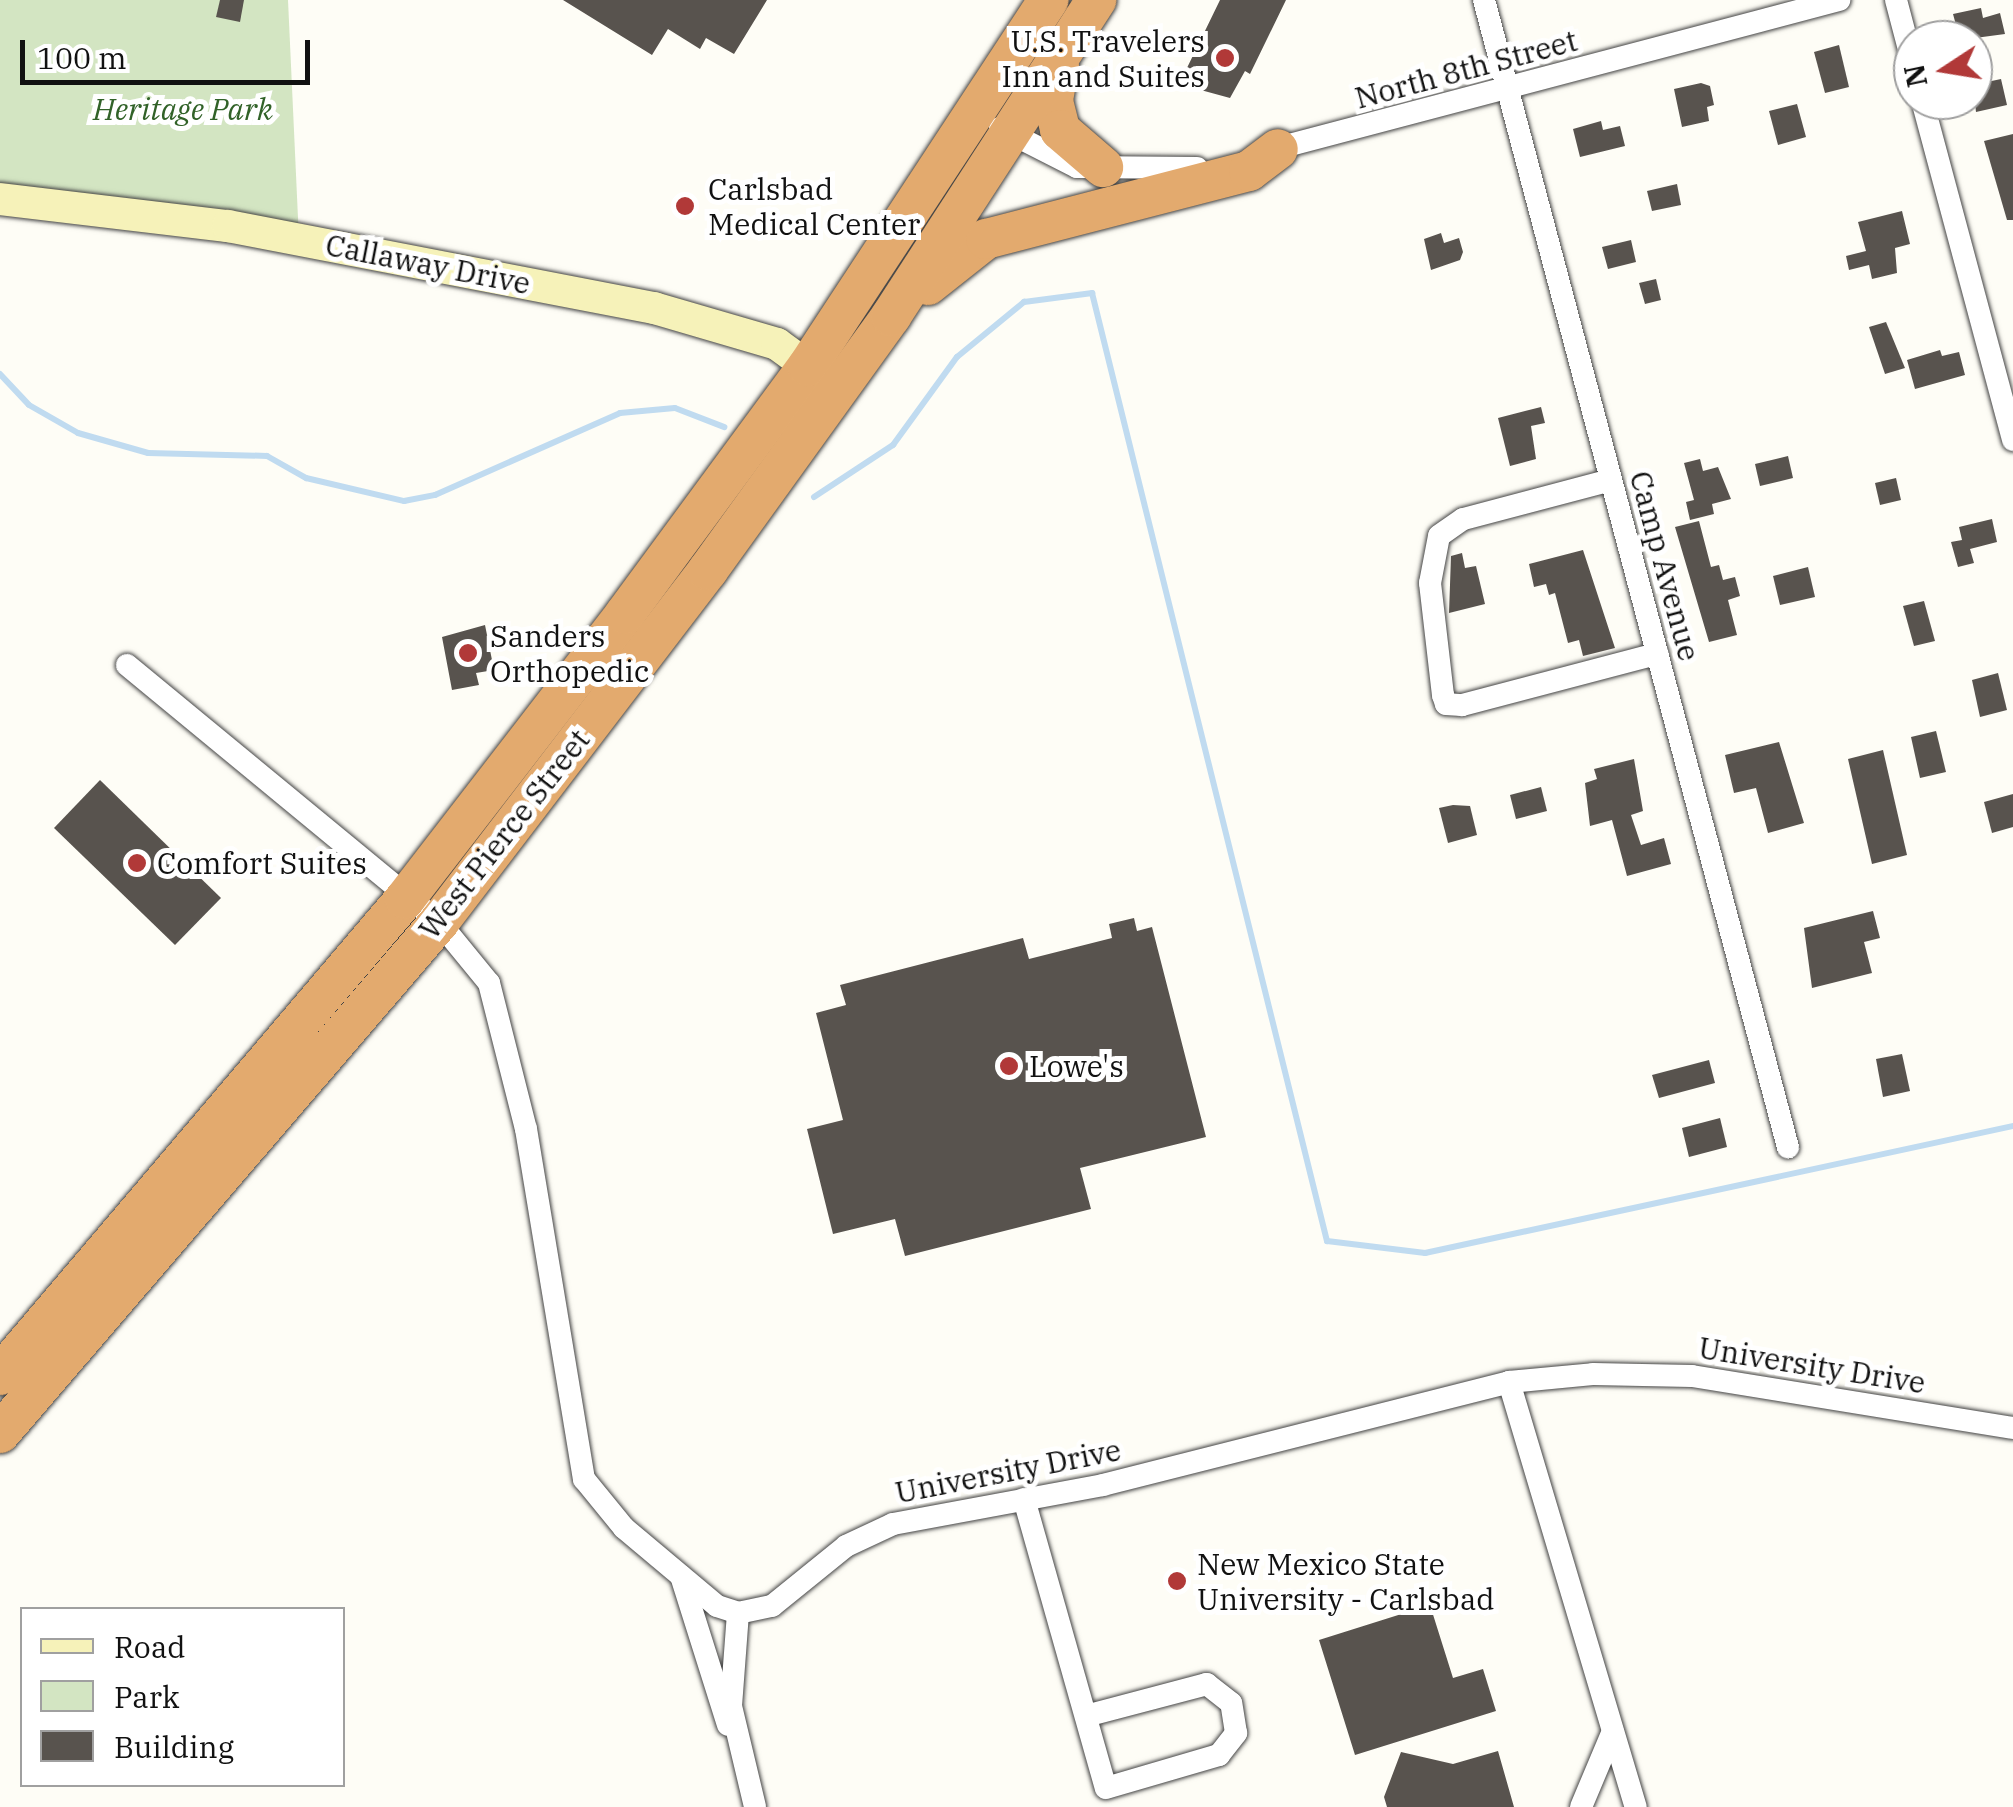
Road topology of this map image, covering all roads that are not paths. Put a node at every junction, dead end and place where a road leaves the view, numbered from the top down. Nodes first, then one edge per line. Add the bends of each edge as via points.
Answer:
1 (1048, 0) edge
2 (1096, 0) edge
3 (1484, 0) edge
4 (1839, 0) edge
5 (1061, 57) junction
6 (1507, 90) junction
7 (984, 102) junction
8 (1927, 120) edge
9 (1017, 128) junction
10 (1278, 149) junction
11 (1104, 167) junction
12 (0, 199) edge
13 (891, 316) junction
14 (823, 377) junction
15 (2013, 440) edge
16 (1611, 480) junction
17 (1657, 654) junction
18 (127, 666) dead end
19 (405, 899) junction
20 (439, 922) junction
21 (1788, 1146) dead end
22 (0, 1375) edge
23 (1509, 1382) junction
24 (2013, 1428) edge
25 (0, 1434) edge
26 (1024, 1498) junction
27 (681, 1576) junction
28 (738, 1613) junction
29 (1086, 1716) junction
30 (1613, 1731) junction
31 (734, 1737) junction
32 (756, 1807) edge
33 (1582, 1807) edge
34 (1636, 1807) edge

1 - 7 highway, West Pierce Street
2 - 5 highway, West Pierce Street
3 - 6 street, Camp Avenue
4 - 6 street, North 8th Street
5 - 9 highway, West Pierce Street
5 - 11 highway via 1053,101 1060,130
6 - 10 street, North 8th Street
6 - 16 street, Camp Avenue
7 - 9 street, North 8th Street
7 - 14 highway, West Pierce Street
8 - 15 street
9 - 11 street, North 8th Street via 1062,163
9 - 13 highway, West Pierce Street
10 - 11 street, North 8th Street via 1191,169
10 - 13 highway via 1249,171 986,239
12 - 14 street, Callaway Drive via 228,226 654,308 777,344
13 - 14 highway, West Pierce Street
14 - 19 highway, West Pierce Street
14 - 20 highway, West Pierce Street
16 - 17 street, Camp Avenue
16 - 17 street via 1463,519 1439,536 1430,583 1443,694 1446,704 1462,706
17 - 21 street, Camp Avenue
18 - 19 street
19 - 20 street
19 - 22 highway, West Pierce Street
20 - 25 highway, West Pierce Street
20 - 27 street via 478,965 497,1002 526,1130 584,1479 624,1528
23 - 24 street, University Drive via 1593,1374 1692,1376
23 - 26 street, University Drive via 1103,1486
23 - 30 street
26 - 28 street, University Drive via 872,1532 772,1606
26 - 29 street
27 - 28 street via 717,1606
27 - 31 street via 718,1710
28 - 31 street
29 - 29 street via 1207,1684 1221,1689 1236,1717 1232,1746 1220,1756 1106,1788
30 - 33 street
30 - 34 street
31 - 32 street

